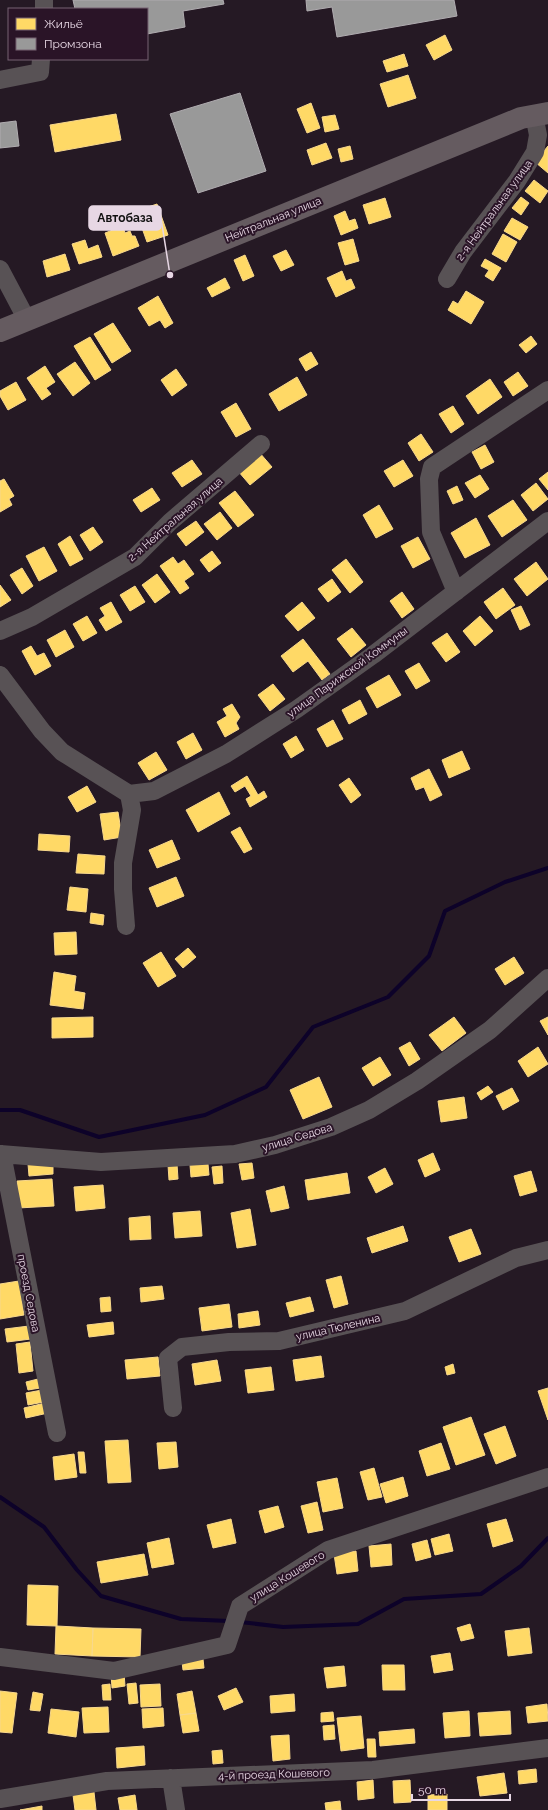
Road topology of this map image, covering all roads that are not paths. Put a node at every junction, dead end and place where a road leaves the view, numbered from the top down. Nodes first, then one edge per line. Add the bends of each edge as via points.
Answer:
1 (41, 60) edge
2 (0, 80) edge
3 (541, 114) edge
4 (0, 269) edge
5 (447, 279) dead end
6 (27, 320) junction
7 (0, 331) edge
8 (548, 390) edge
9 (261, 444) dead end
10 (548, 521) edge
11 (456, 592) junction
12 (0, 631) edge
13 (0, 675) edge
14 (129, 794) junction
15 (126, 926) dead end
16 (548, 978) edge
17 (1, 1154) edge
18 (548, 1250) edge
19 (173, 1408) dead end
20 (57, 1433) dead end
21 (548, 1477) edge
22 (0, 1657) edge
23 (548, 1748) edge
24 (171, 1778) junction
25 (0, 1799) edge
26 (176, 1810) edge

1 - 2 street via 40,72
3 - 5 street, 2-я Нейтральная улица via 535,152 517,181 463,252
3 - 6 main road, Нейтральная улица via 521,118
4 - 6 street
6 - 7 main road, Нейтральная улица
8 - 11 street via 432,467 429,479 431,532
9 - 12 street, 2-я Нейтральная улица via 170,522 135,557 32,617
10 - 11 street, улица Парижской Коммуны
11 - 14 street, улица Парижской Коммуны via 291,714 226,754 154,791
13 - 14 street via 42,731 62,752
14 - 15 street via 132,810 123,863
16 - 17 street, улица Седова via 490,1030 417,1081 369,1110 331,1128 235,1154 101,1162
17 - 20 street, проезд Седова
18 - 19 street, улица Тюленина via 516,1258 405,1311 279,1340 182,1347 168,1358
21 - 22 street, улица Кошевого via 328,1550 240,1606 227,1644 114,1671
23 - 24 street, 4-й проезд Кошевого via 373,1770
24 - 25 street, 4-й проезд Кошевого via 107,1781
24 - 26 street

